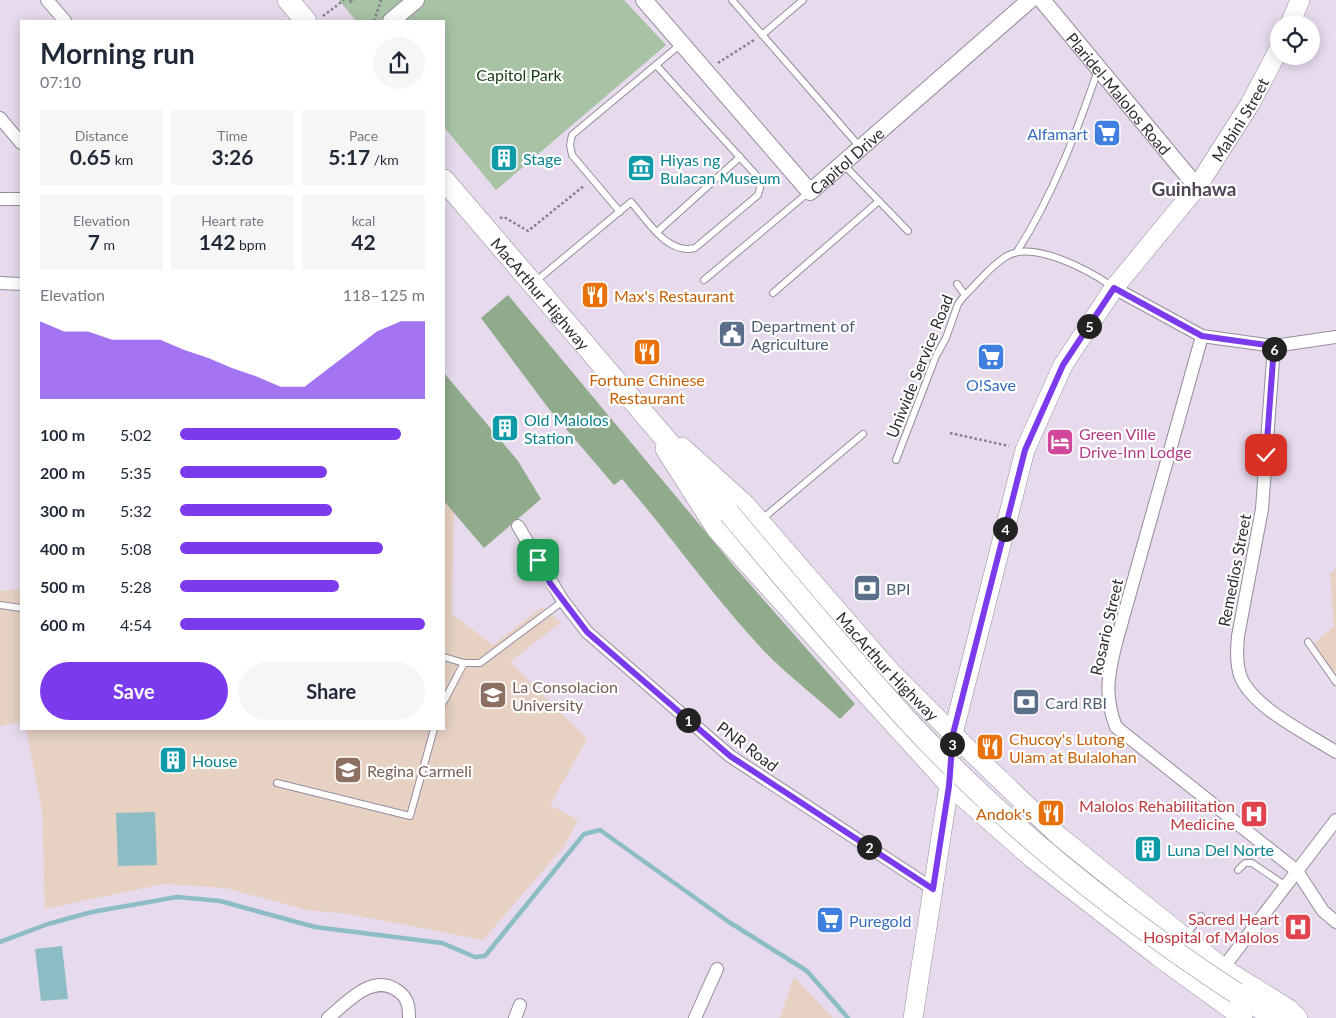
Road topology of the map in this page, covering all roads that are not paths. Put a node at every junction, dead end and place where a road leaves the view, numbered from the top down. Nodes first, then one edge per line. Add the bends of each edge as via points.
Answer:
1 (47, 0) edge
2 (288, 0) edge
3 (416, 0) edge
4 (644, 0) edge
5 (732, 0) edge
6 (803, 0) edge
7 (1030, 0) edge
8 (1042, 0) edge
9 (1300, 0) edge
10 (1294, 15) edge
11 (65, 20) edge
12 (305, 20) edge
13 (392, 20) edge
14 (762, 35) junction
15 (681, 44) junction
16 (656, 65) junction
17 (1270, 65) edge
18 (1099, 69) junction
19 (0, 118) edge
20 (20, 142) edge
21 (861, 148) junction
22 (740, 158) junction
23 (843, 164) junction
24 (445, 181) edge
25 (1197, 187) junction
26 (810, 192) junction
27 (0, 199) edge
28 (20, 199) edge
29 (879, 201) junction
30 (620, 212) junction
31 (908, 231) dead end
32 (657, 232) junction
33 (1018, 250) junction
34 (704, 280) dead end
35 (0, 283) edge
36 (20, 284) edge
37 (533, 284) junction
38 (957, 284) dead end
39 (1114, 288) junction
40 (773, 293) dead end
41 (965, 295) junction
42 (1202, 336) junction
43 (1336, 337) edge
44 (1274, 346) junction
45 (638, 406) junction
46 (863, 434) dead end
47 (896, 460) dead end
48 (760, 521) junction
49 (518, 526) dead end
50 (563, 601) junction
51 (0, 605) edge
52 (20, 608) edge
53 (1308, 642) dead end
54 (445, 657) edge
55 (464, 663) junction
56 (1336, 682) edge
57 (445, 699) edge
58 (434, 730) edge
59 (953, 734) junction
60 (1336, 752) edge
61 (277, 783) dead end
62 (949, 786) junction
63 (1336, 820) edge
64 (1238, 870) dead end
65 (1297, 871) junction
66 (1286, 886) junction
67 (933, 889) junction
68 (1201, 916) dead end
69 (1336, 922) edge
70 (1184, 938) junction
71 (1223, 968) junction
72 (717, 969) dead end
73 (520, 1005) dead end
74 (328, 1018) edge
75 (409, 1018) edge
76 (515, 1018) edge
77 (695, 1018) edge
78 (913, 1018) edge
79 (1244, 1018) edge
80 (1276, 1018) edge
81 (1298, 1018) edge

1 - 11 street
2 - 12 highway
3 - 13 street
4 - 15 street, Capitol Drive
5 - 14 lane
6 - 14 lane
7 - 21 street, Capitol Drive
8 - 18 street, Plaridel-Malolos Road
9 - 10 main road
14 - 21 lane
15 - 16 lane
15 - 26 street, Capitol Drive
16 - 22 lane
16 - 30 lane via 572,135 572,155
17 - 25 main road, Mabini Street via 1250,104
18 - 25 street, Plaridel-Malolos Road
18 - 33 lane via 1043,207
19 - 20 street
21 - 23 street, Capitol Drive
22 - 32 lane
22 - 32 lane via 759,181 758,195 695,248 679,249
23 - 26 street, Capitol Drive
23 - 29 lane
24 - 37 highway, MacArthur Highway
25 - 39 main road, Mabini Street
26 - 34 lane
27 - 28 street
29 - 31 lane
29 - 40 lane
30 - 32 lane via 631,202
30 - 37 lane
33 - 39 lane via 1036,251 1092,272
33 - 41 lane via 1006,256
35 - 36 street
37 - 45 highway, MacArthur Highway
38 - 41 lane, Uniwide Service Road
39 - 42 street
39 - 59 main road, Mabini Street via 1063,365 1025,450
41 - 47 lane, Uniwide Service Road via 936,356
42 - 44 street
42 - 65 street, Rosario Street via 1116,643 1108,677 1109,708 1116,727
43 - 44 street
44 - 60 street, Remedios Street via 1262,509 1236,656 1240,675 1250,692 1264,705
45 - 48 main road, MacArthur Highway
45 - 62 main road, MacArthur Highway via 716,529
45 - 80 highway, MacArthur Highway, bridge via 907,719 974,786 1052,856 1180,956
46 - 48 lane, Uniwide Service Road
48 - 59 main road, MacArthur Highway via 801,563 891,672
49 - 50 street, PNR Road
50 - 55 lane via 480,663
50 - 67 street, PNR Road via 587,632 730,756
51 - 52 lane
53 - 56 lane
54 - 55 lane
55 - 57 lane
58 - 61 lane via 410,816
59 - 62 main road, Mabini Street
59 - 70 main road, MacArthur Highway via 1060,836
62 - 67 main road, Mabini Street
62 - 79 main road, MacArthur Highway via 1033,859
63 - 65 street
64 - 66 lane via 1245,862 1252,863
65 - 66 street
65 - 69 street, Rosario Street via 1324,911
66 - 71 street
67 - 78 main road, Mabini Street
68 - 70 lane
70 - 71 main road, MacArthur Highway
71 - 81 main road, MacArthur Highway
72 - 77 street
73 - 76 street
74 - 75 street via 358,993 379,984 404,996 410,1007

